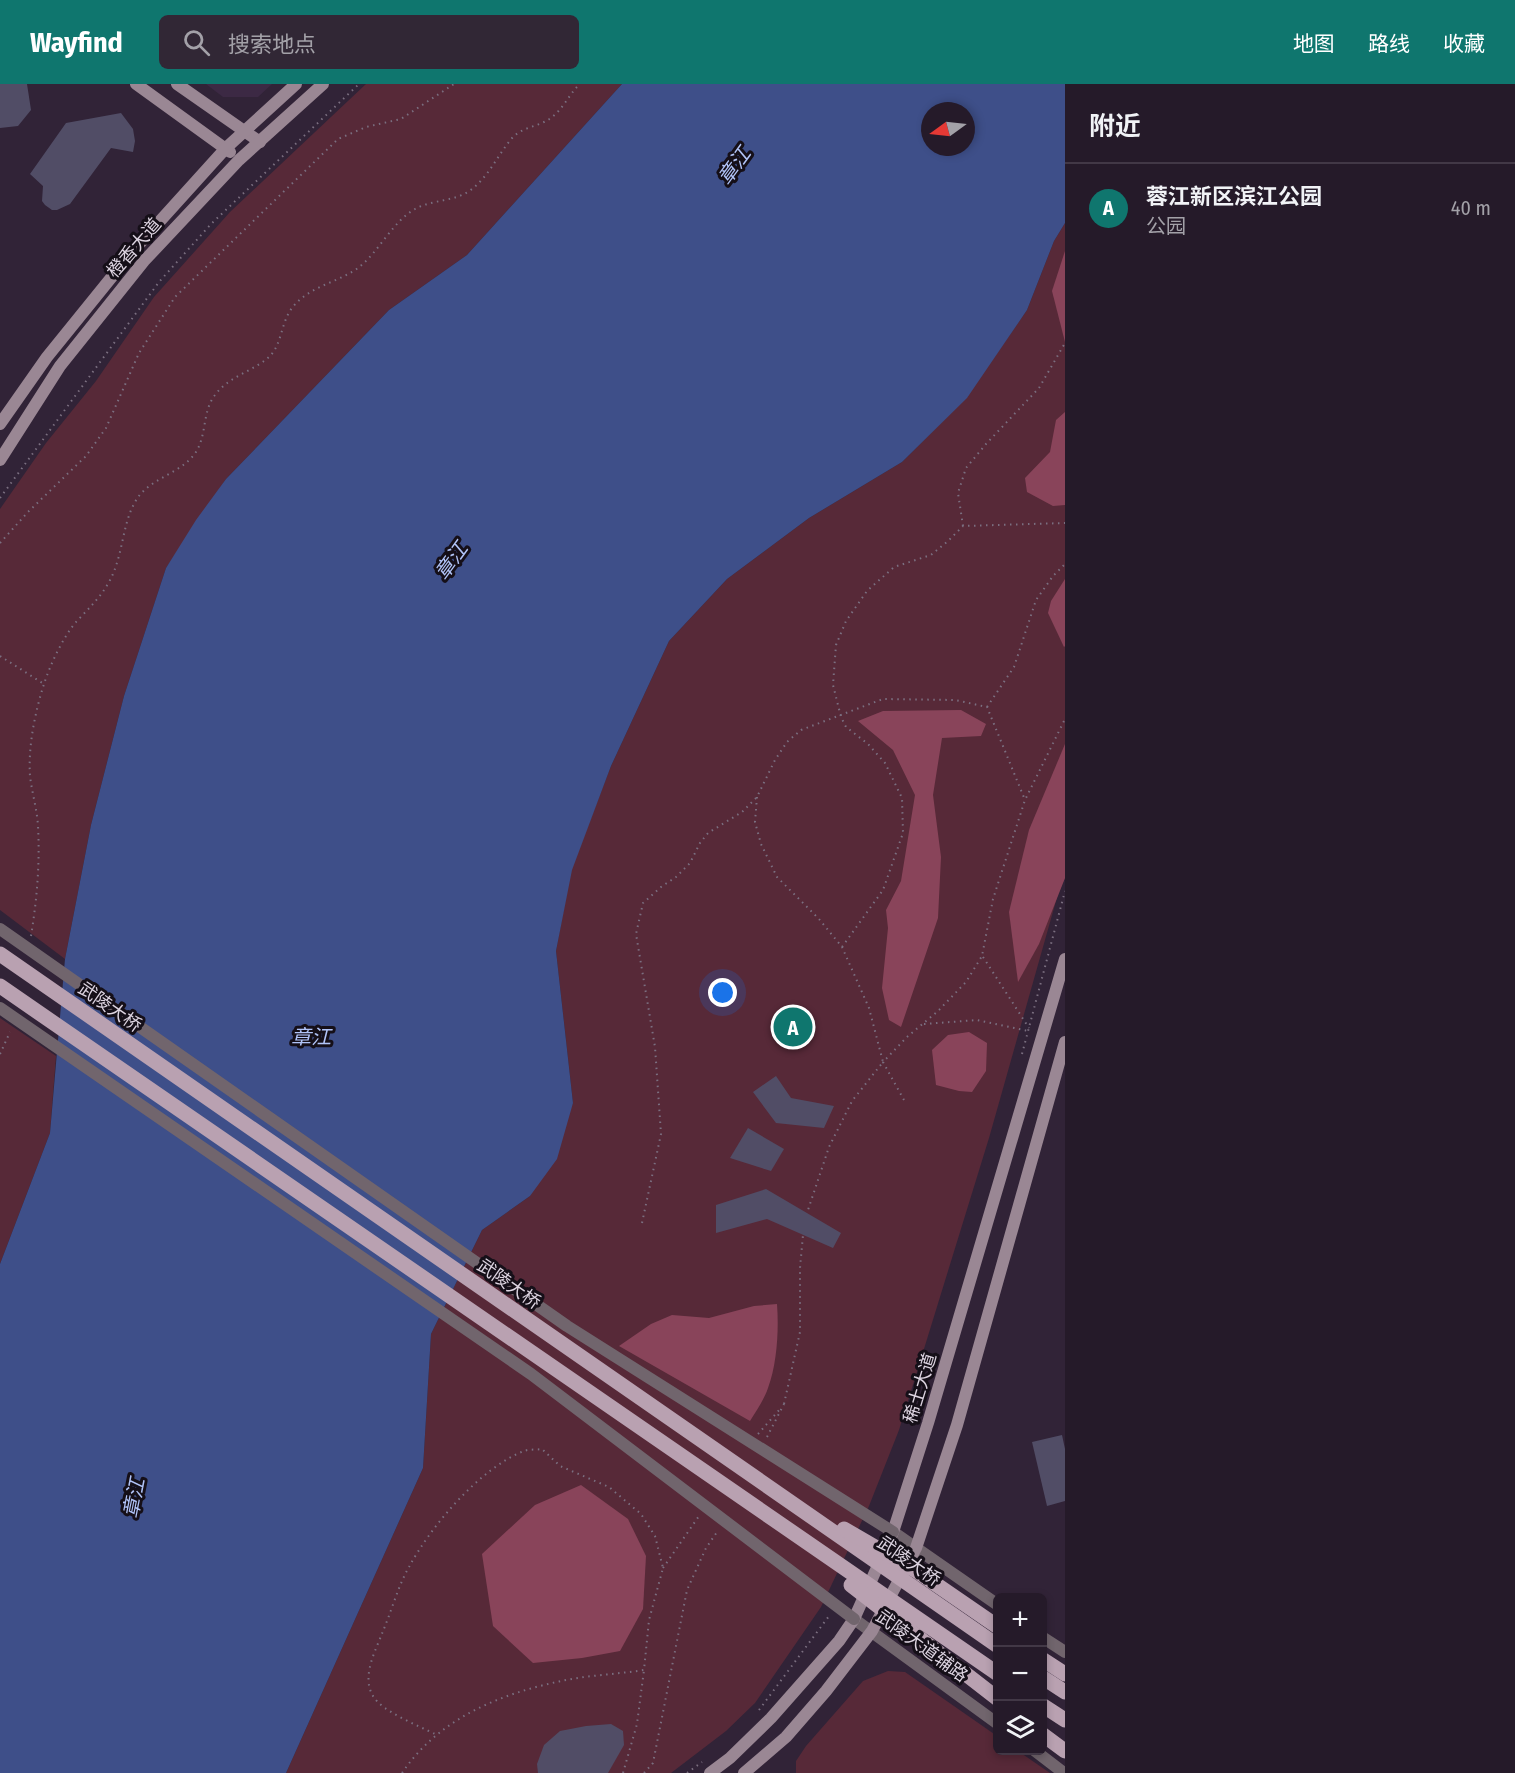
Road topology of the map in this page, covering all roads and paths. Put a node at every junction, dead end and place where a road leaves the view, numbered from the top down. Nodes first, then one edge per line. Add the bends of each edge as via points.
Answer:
1 (136, 84) edge
2 (177, 84) edge
3 (296, 84) edge
4 (323, 84) edge
5 (359, 84) edge
6 (454, 84) edge
7 (580, 84) edge
8 (246, 131) junction
9 (260, 142) junction
10 (226, 148) junction
11 (239, 160) junction
12 (1065, 343) edge
13 (0, 424) edge
14 (0, 460) edge
15 (0, 498) edge
16 (1065, 523) edge
17 (963, 526) junction
18 (0, 543) edge
19 (1065, 564) edge
20 (0, 657) edge
21 (44, 684) junction
22 (987, 707) junction
23 (841, 717) junction
24 (1065, 719) edge
25 (756, 797) junction
26 (1024, 800) junction
27 (1065, 891) edge
28 (0, 929) edge
29 (30, 944) dead end
30 (842, 947) junction
31 (0, 954) edge
32 (982, 956) junction
33 (1065, 959) edge
34 (0, 986) edge
35 (0, 1008) edge
36 (14, 1023) dead end
37 (923, 1024) junction
38 (1028, 1030) junction
39 (1065, 1042) edge
40 (0, 1054) edge
41 (1022, 1054) dead end
42 (883, 1062) junction
43 (904, 1100) dead end
44 (807, 1213) dead end
45 (642, 1223) dead end
46 (803, 1235) dead end
47 (784, 1404) junction
48 (753, 1440) dead end
49 (763, 1445) dead end
50 (742, 1470) junction
51 (728, 1489) junction
52 (699, 1516) dead end
53 (717, 1532) dead end
54 (893, 1532) junction
55 (916, 1548) junction
56 (663, 1568) junction
57 (993, 1602) edge
58 (833, 1611) dead end
59 (854, 1619) junction
60 (993, 1624) edge
61 (872, 1631) junction
62 (1047, 1640) edge
63 (993, 1643) edge
64 (1065, 1652) edge
65 (1047, 1662) edge
66 (644, 1670) junction
67 (993, 1671) edge
68 (1065, 1674) edge
69 (1047, 1680) edge
70 (1065, 1692) edge
71 (993, 1695) edge
72 (1047, 1708) edge
73 (758, 1712) dead end
74 (993, 1720) edge
75 (1065, 1720) edge
76 (435, 1734) junction
77 (1047, 1738) edge
78 (1065, 1751) edge
79 (1041, 1755) edge
80 (705, 1759) dead end
81 (750, 1772) edge
82 (402, 1773) edge
83 (623, 1773) edge
84 (644, 1773) edge
85 (687, 1773) edge
86 (710, 1773) edge
87 (1064, 1773) edge

1 - 10 main road
2 - 8 main road
3 - 8 main road, 橙香大道
4 - 9 main road, 橙香大道
5 - 15 path via 211,224 159,282
6 - 18 path via 401,119 338,139 175,297 139,353 106,428 86,456
7 - 21 path via 549,120 520,131 511,139 489,172 471,190 407,213 359,267 304,296 284,321 271,355 226,382 213,396 202,444 181,467 138,497 110,581 75,623
8 - 9 main road
8 - 10 main road, 橙香大道
9 - 11 main road, 橙香大道
10 - 11 main road
10 - 13 main road, 橙香大道 via 132,252 47,357
11 - 14 main road, 橙香大道 via 144,261 60,366
12 - 17 path via 1039,388 966,468 958,493
16 - 17 path
17 - 23 path via 931,555 894,567 867,591 846,621 833,666
19 - 22 path via 1036,600 1014,667
20 - 21 path
21 - 29 path via 30,741 39,849 39,881
22 - 23 path via 955,700 883,699
22 - 26 path
23 - 25 path via 801,730 787,742
23 - 30 path via 846,727 885,763 902,798 903,833 883,890
24 - 26 path
25 - 30 path via 755,822 777,877
25 - 45 path via 742,812 708,833 690,863 643,903 636,934 655,1047 661,1134
26 - 32 path via 993,899
27 - 38 path
28 - 54 street, bridge via 567,1326
30 - 42 path via 869,1008
31 - 50 main road, 武陵大桥, bridge
32 - 37 path via 966,982
32 - 38 path
33 - 54 main road, 稀土大道
34 - 51 main road, bridge
35 - 59 street, 武陵大道辅路, bridge via 531,1374
36 - 40 path
37 - 38 path via 977,1020
37 - 42 path
38 - 41 path
39 - 55 main road via 957,1425
42 - 43 path
42 - 44 path via 852,1101
46 - 47 path via 800,1332
47 - 48 path
47 - 49 path
50 - 60 main road, bridge via 918,1572
50 - 63 main road, 武陵大桥, bridge
51 - 67 main road, bridge
51 - 71 main road, bridge
52 - 56 path
53 - 84 path via 687,1590 653,1763
54 - 55 street
54 - 59 main road, 稀土大道
55 - 57 street
55 - 61 main road
56 - 66 path via 649,1620
56 - 76 path via 655,1536 641,1514 609,1487 560,1466 542,1449 525,1450 494,1468 461,1496 409,1567 368,1674 373,1697
58 - 73 path
59 - 61 street, 武陵大道辅路
59 - 86 main road, 稀土大道 via 771,1718
61 - 74 street, 武陵大道辅路
61 - 81 main road via 826,1691
62 - 64 street
65 - 68 main road
66 - 76 path via 530,1689 456,1719
66 - 83 path via 637,1724
69 - 70 main road
72 - 75 main road
76 - 82 path
77 - 78 main road
79 - 87 street
80 - 85 path

